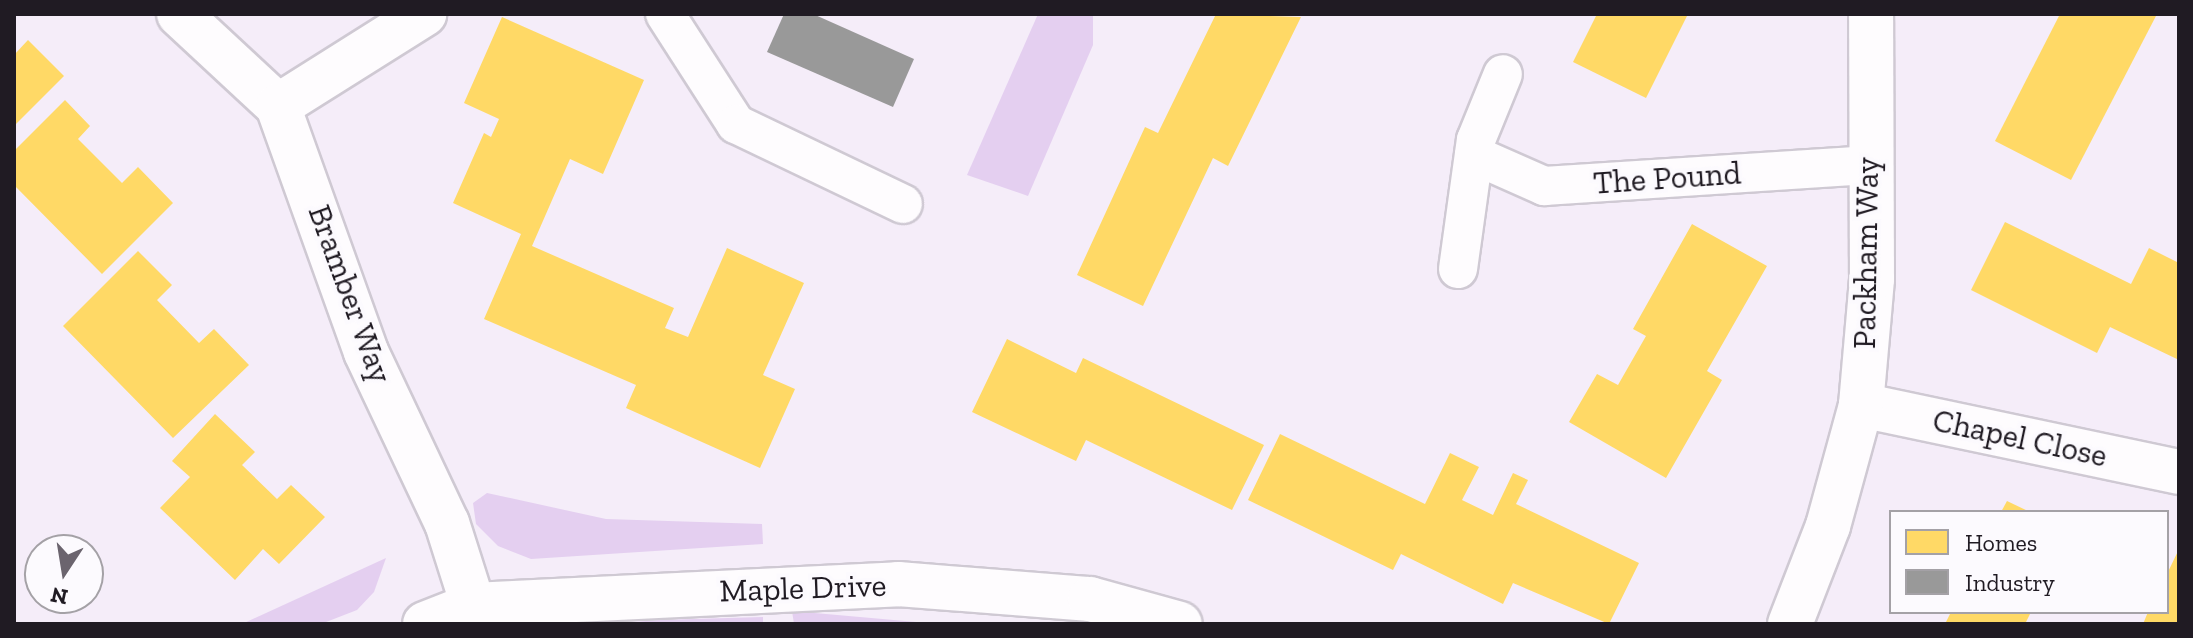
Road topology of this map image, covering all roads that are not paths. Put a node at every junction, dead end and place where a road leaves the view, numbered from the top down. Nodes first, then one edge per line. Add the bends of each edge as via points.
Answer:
1 (179, 14) edge
2 (424, 14) edge
3 (665, 14) edge
4 (1871, 14) edge
5 (1503, 74) dead end
6 (278, 106) junction
7 (1474, 155) junction
8 (1867, 165) junction
9 (903, 204) dead end
10 (1458, 269) dead end
11 (1861, 405) junction
12 (2179, 472) edge
13 (473, 605) junction
14 (425, 624) edge
15 (1180, 624) edge
16 (1790, 624) edge

1 - 6 street, Bramber Way
2 - 6 street
3 - 9 lane via 736,124
4 - 8 street, Packham Way
5 - 7 lane
6 - 13 street, Bramber Way via 366,352 447,523
7 - 8 lane, The Pound via 1544,186
7 - 10 lane
8 - 11 street, Packham Way via 1872,279
11 - 12 street, Chapel Close
11 - 16 street, Packham Way via 1828,526
13 - 14 street, Maple Drive
13 - 15 street, Maple Drive via 898,584 1090,599

